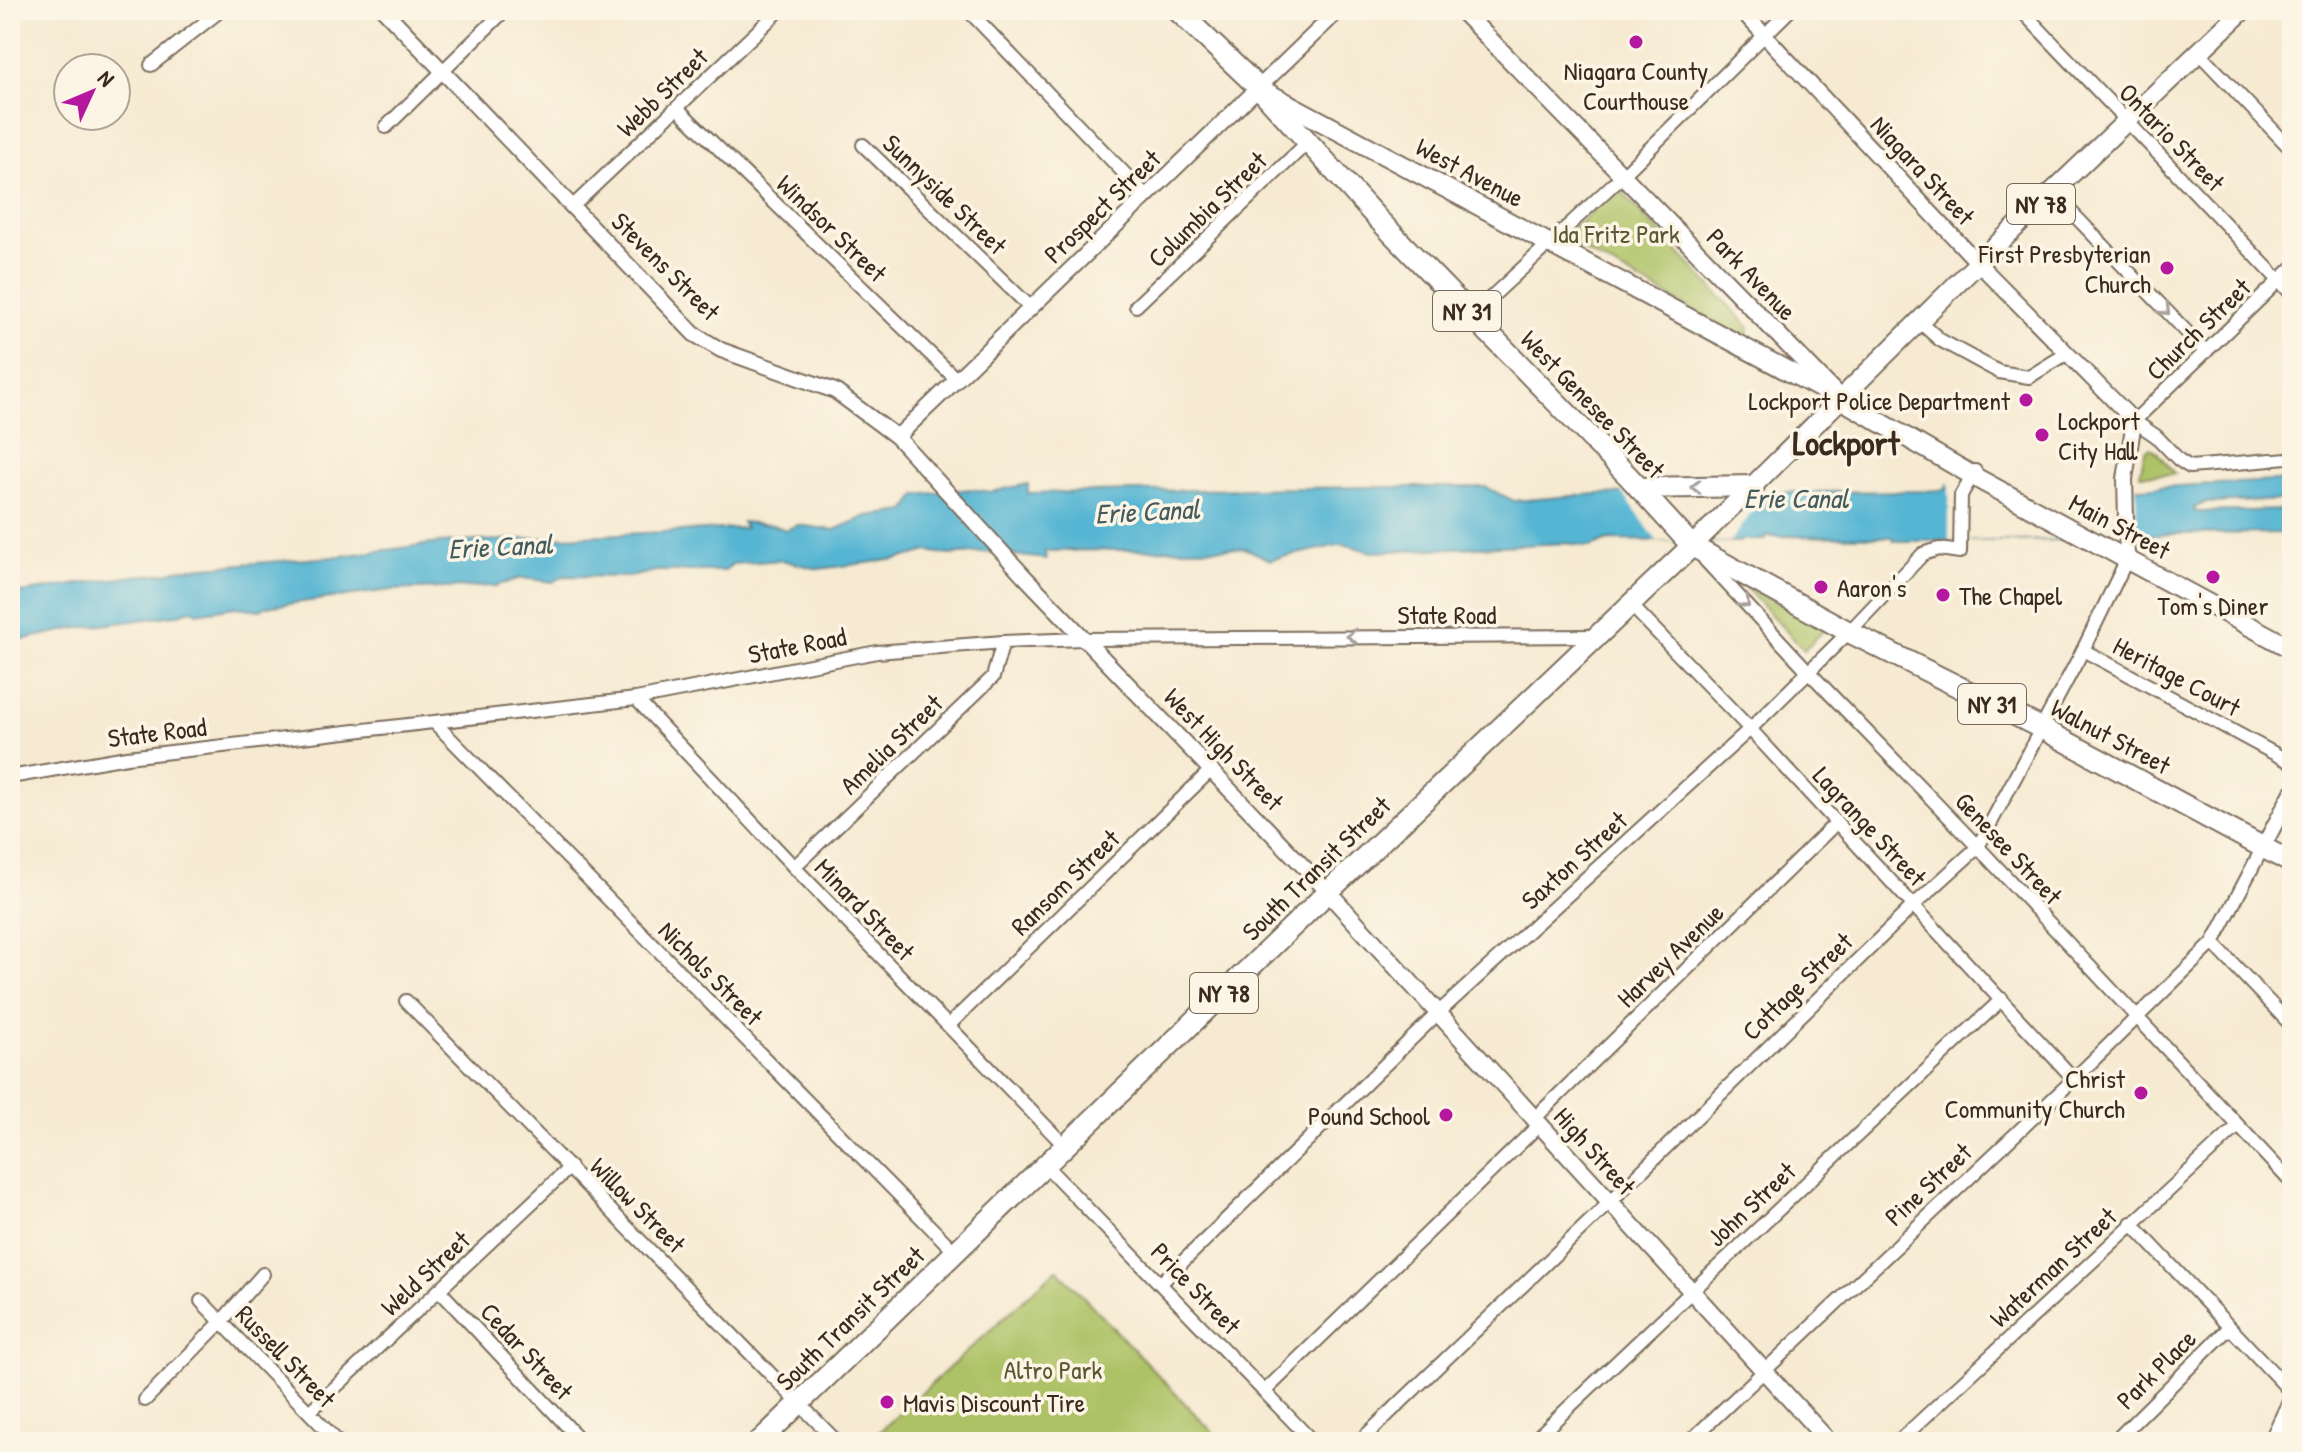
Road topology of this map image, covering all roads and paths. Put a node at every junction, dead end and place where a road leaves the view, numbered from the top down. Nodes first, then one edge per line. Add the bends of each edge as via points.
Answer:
1 (221, 10) edge
2 (384, 10) edge
3 (505, 10) edge
4 (780, 10) edge
5 (968, 10) edge
6 (1177, 10) edge
7 (1339, 10) edge
8 (1461, 10) edge
9 (1741, 10) edge
10 (1790, 10) edge
11 (2021, 10) edge
12 (2243, 10) edge
13 (1765, 35) junction
14 (2199, 53) junction
15 (151, 65) dead end
16 (442, 70) junction
17 (1260, 89) junction
18 (677, 108) junction
19 (2127, 121) junction
20 (386, 127) dead end
21 (1307, 143) junction
22 (863, 145) dead end
23 (2292, 150) edge
24 (1622, 176) junction
25 (2053, 193) junction
26 (1146, 196) junction
27 (573, 206) junction
28 (1550, 243) junction
29 (1978, 263) junction
30 (2292, 268) edge
31 (2279, 281) junction
32 (2292, 294) edge
33 (1136, 306) dead end
34 (1031, 308) junction
35 (1471, 316) junction
36 (1920, 322) junction
37 (2206, 352) junction
38 (2066, 354) junction
39 (956, 379) junction
40 (1842, 400) junction
41 (2134, 421) junction
42 (897, 437) junction
43 (2292, 458) edge
44 (2271, 460) joint
45 (1980, 477) junction
46 (1759, 481) junction
47 (1634, 482) junction
48 (1692, 543) junction
49 (2116, 545) junction
50 (1631, 605) junction
51 (1849, 632) junction
52 (2292, 635) edge
53 (1598, 636) junction
54 (1084, 639) junction
55 (1003, 642) junction
56 (2292, 649) edge
57 (2083, 650) junction
58 (1808, 671) junction
59 (636, 699) junction
60 (435, 723) junction
61 (2041, 728) junction
62 (1750, 729) junction
63 (2292, 763) edge
64 (1211, 770) junction
65 (10, 777) edge
66 (2292, 792) edge
67 (1836, 823) junction
68 (1978, 847) junction
69 (2263, 847) junction
70 (2292, 863) edge
71 (794, 867) junction
72 (1328, 892) junction
73 (1914, 905) junction
74 (2213, 943) junction
75 (2002, 999) junction
76 (406, 1001) dead end
77 (1438, 1013) junction
78 (2138, 1018) junction
79 (949, 1025) junction
80 (2292, 1026) edge
81 (2074, 1079) junction
82 (1537, 1122) junction
83 (2238, 1126) junction
84 (1066, 1147) junction
85 (1046, 1166) junction
86 (570, 1167) junction
87 (2292, 1183) edge
88 (1610, 1202) junction
89 (2131, 1223) junction
90 (956, 1253) junction
91 (263, 1274) dead end
92 (1161, 1283) junction
93 (439, 1290) junction
94 (1692, 1291) junction
95 (201, 1301) dead end
96 (221, 1322) junction
97 (2229, 1328) junction
98 (1762, 1372) junction
99 (1265, 1391) junction
100 (2292, 1395) edge
101 (145, 1400) dead end
102 (800, 1402) junction
103 (309, 1412) junction
104 (338, 1442) edge
105 (582, 1442) edge
106 (759, 1442) edge
107 (837, 1442) edge
108 (1313, 1442) edge
109 (1359, 1442) edge
110 (1532, 1442) edge
111 (1689, 1442) edge
112 (1829, 1442) edge
113 (1898, 1442) edge
114 (2114, 1442) edge
115 (2271, 1442) edge

1 - 15 street
2 - 16 street, Stevens Street
3 - 16 street
4 - 18 street, Webb Street
5 - 26 street
6 - 17 highway, West Avenue / NY 31
7 - 17 street, Prospect Street
8 - 24 main road, Park Avenue
9 - 13 street, Niagara Street
10 - 13 street
11 - 19 street, Ontario Street
12 - 14 main road, NY 78
13 - 24 street
13 - 29 street, Niagara Street
14 - 19 main road, NY 78
14 - 23 street
16 - 20 street
16 - 27 street, Stevens Street
17 - 21 highway, West Genesee Street / NY 31
17 - 26 street, Prospect Street
17 - 28 main road, West Avenue
18 - 27 street, Webb Street
18 - 39 street, Windsor Street
19 - 25 main road, NY 78
19 - 31 street, Ontario Street
21 - 33 street, Columbia Street
21 - 35 highway, West Genesee Street / NY 31
22 - 34 street, Sunnyside Street
24 - 28 street
24 - 40 main road, Park Avenue
25 - 29 main road, NY 78
25 -> 37 street
26 - 34 street, Prospect Street
27 - 42 street, Stevens Street via 694,334 721,350 835,391
28 - 35 street
28 - 40 main road, West Avenue
29 - 36 main road, NY 78
29 - 38 street, Niagara Street
30 - 31 street, Church Street
31 - 32 street, Ontario Street
31 - 37 street, Church Street
34 - 39 street, Prospect Street
35 - 47 highway, West Genesee Street / NY 31
36 - 38 street via 1940,340 1999,372 2029,377
36 - 40 main road, NY 78
37 - 41 street, Church Street
38 - 41 street, Niagara Street
39 - 42 street, Prospect Street
40 - 45 main road, Main Street
40 - 46 main road, South Transit Street / NY 78
41 - 44 street via 2190,467
41 - 49 street, Cottage Street
42 - 54 street, Stevens Street
43 - 44 street
45 - 49 main road, Main Street
45 - 51 street, Saxton Street via 1961,495 1960,552 1939,549 1923,554
46 -> 47 highway
46 - 48 main road, South Transit Street / NY 78
47 - 48 highway, West Genesee Street / NY 31
48 - 50 highway, South Transit Street / NY 78
48 - 51 highway, Walnut Street / NY 31
48 -> 58 street, Genesee Street
49 - 52 main road, Main Street
49 - 56 main road, Main Street
49 - 57 street, Cottage Street
50 - 53 highway, South Transit Street / NY 78
50 - 62 street, Lagrange Street
51 - 58 street, Saxton Street
51 - 61 highway, Walnut Street / NY 31
53 -> 54 street, State Road
53 - 72 highway, South Transit Street / NY 78
54 - 55 street, State Road
54 - 64 street, West High Street
55 - 59 street, State Road via 877,652
55 - 71 street, Amelia Street via 993,677
57 - 61 street, Cottage Street
57 - 63 street, Heritage Court
58 - 62 street, Saxton Street
58 - 68 street, Genesee Street
59 - 60 street, State Road
59 - 71 street, Minard Street
60 - 65 street, State Road via 127,757
60 - 90 street, Nichols Street
61 - 68 street, Cottage Street
61 - 69 highway, Walnut Street / NY 31
62 - 67 street, Lagrange Street
62 - 77 street, Saxton Street
64 - 72 street, West High Street
64 - 79 street, Ransom Street
66 - 69 street, Pine Street
67 - 73 street, Lagrange Street
67 - 82 street, Harvey Avenue
68 - 73 street, Cottage Street
68 - 78 street, Genesee Street
69 - 70 highway, Walnut Street / NY 31
69 - 74 street, Pine Street
71 - 79 street, Minard Street
72 - 77 main road, High Street
72 - 84 highway, South Transit Street / NY 78
73 - 75 street, Lagrange Street
73 - 88 street, Cottage Street
74 - 78 street, Pine Street
74 - 80 street
75 - 81 street, Lagrange Street
75 - 94 street, John Street
76 - 86 street, Willow Street
77 - 82 main road, High Street
77 - 92 street, Saxton Street
78 - 81 street, Pine Street
78 - 83 street, Genesee Street
79 - 84 street, Minard Street
81 - 98 street, Pine Street
82 - 88 main road, High Street
82 - 99 street, Harvey Avenue
83 - 87 street, Genesee Street
83 - 89 street, Waterman Street
84 - 85 highway, South Transit Street / NY 78
85 - 90 highway, South Transit Street / NY 78
85 - 92 street, Price Street
86 - 93 street, Weld Street
86 - 102 street, Willow Street
88 - 94 main road, High Street
88 - 109 street, Cottage Street
89 - 97 street
89 - 113 street, Waterman Street
90 - 102 highway, South Transit Street / NY 78
91 - 96 street
92 - 99 street, Price Street
93 - 103 street, Weld Street
93 - 105 street, Cedar Street
94 - 98 main road, High Street
94 - 110 street, John Street
95 - 96 street, Russell Street
96 - 101 street
96 - 103 street, Russell Street
97 - 100 street
97 - 114 street, Park Place
98 - 111 street, Pine Street
98 - 112 main road, High Street
99 - 108 street, Price Street
100 - 115 street
102 - 106 highway, South Transit Street / NY 78
102 - 107 street, Willow Street
103 - 104 street, Russell Street

